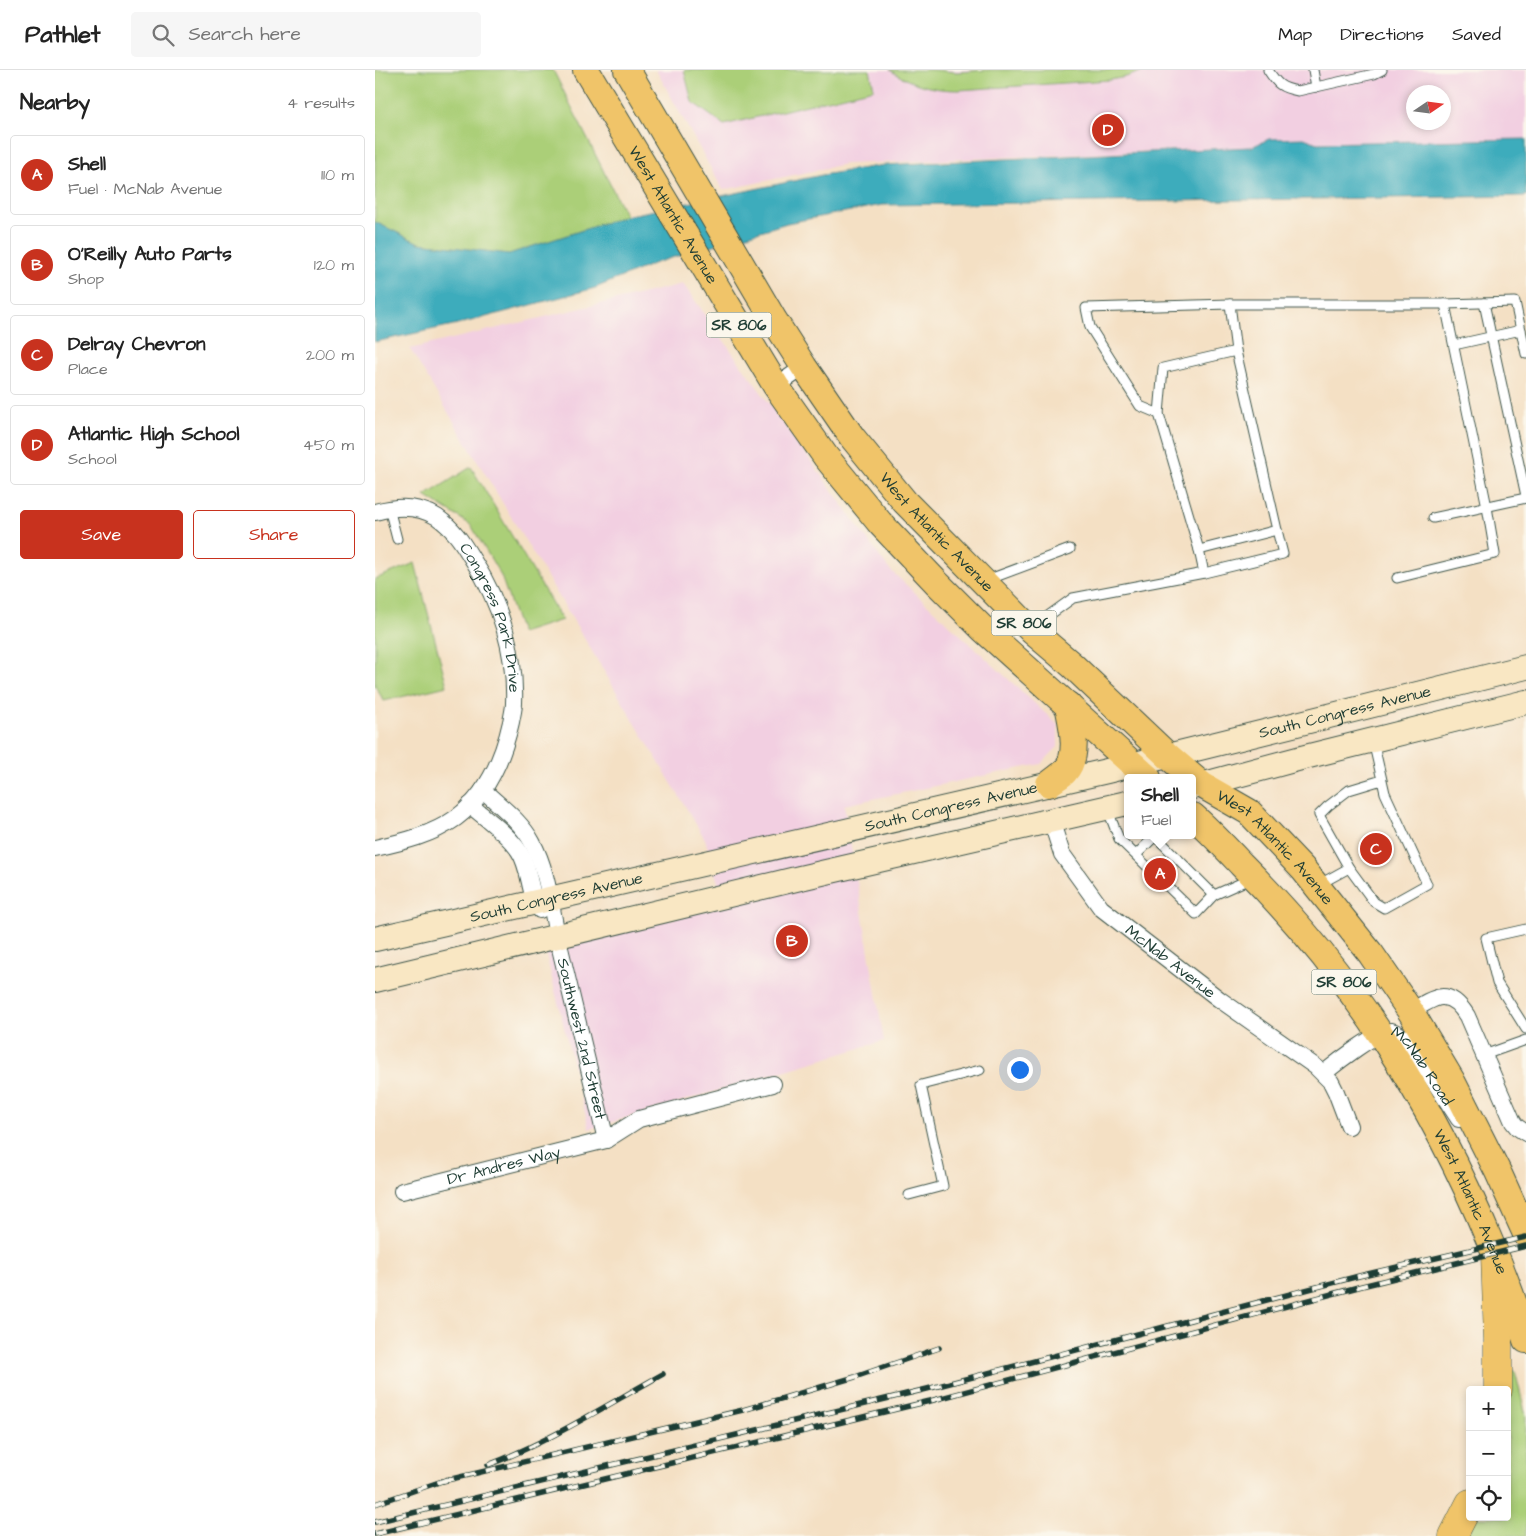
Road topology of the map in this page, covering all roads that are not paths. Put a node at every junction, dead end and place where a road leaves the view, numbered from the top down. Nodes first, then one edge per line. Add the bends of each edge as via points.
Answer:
1 (586, 70) edge
2 (627, 70) edge
3 (1268, 70) edge
4 (1313, 70) edge
5 (1382, 70) edge
6 (1317, 87) junction
7 (1483, 303) junction
8 (1229, 304) junction
9 (1445, 304) junction
10 (1521, 330) junction
11 (1491, 337) junction
12 (1454, 345) junction
13 (1236, 351) junction
14 (1526, 354) edge
15 (805, 367) junction
16 (776, 386) junction
17 (1159, 414) junction
18 (1526, 497) edge
19 (1487, 507) junction
20 (382, 510) edge
21 (1433, 518) dead end
22 (1277, 530) junction
23 (397, 539) dead end
24 (1070, 549) dead end
25 (1199, 550) junction
26 (1204, 573) junction
27 (1397, 578) dead end
28 (982, 582) junction
29 (1032, 631) junction
30 (1526, 667) edge
31 (1526, 702) edge
32 (1068, 705) junction
33 (1373, 740) junction
34 (1168, 756) junction
35 (1140, 771) edge
36 (1185, 774) edge
37 (1382, 780) junction
38 (1049, 784) junction
39 (1197, 786) edge
40 (483, 790) junction
41 (470, 805) junction
42 (1117, 805) edge
43 (1196, 819) edge
44 (1051, 820) junction
45 (832, 833) junction
46 (1152, 839) edge
47 (1157, 839) edge
48 (375, 848) edge
49 (1136, 855) junction
50 (1349, 868) junction
51 (1254, 877) junction
52 (800, 878) junction
53 (1317, 885) junction
54 (1214, 895) junction
55 (542, 900) junction
56 (1526, 929) edge
57 (558, 937) junction
58 (375, 939) edge
59 (375, 980) edge
60 (1411, 1012) junction
61 (1526, 1029) edge
62 (1381, 1034) junction
63 (1526, 1040) edge
64 (1484, 1055) junction
65 (981, 1070) dead end
66 (1324, 1073) junction
67 (773, 1084) dead end
68 (1349, 1126) dead end
69 (1526, 1133) edge
70 (606, 1140) junction
71 (402, 1191) dead end
72 (909, 1195) dead end
73 (1510, 1196) junction
74 (1526, 1234) edge
75 (1495, 1254) junction
76 (1526, 1340) edge
77 (1498, 1386) edge
78 (1466, 1511) edge
79 (1453, 1536) edge

1 - 16 main road, West Atlantic Avenue / SR 806
2 - 15 main road, West Atlantic Avenue / SR 806
3 - 6 lane via 1285,89 1297,91
4 - 6 lane
5 - 6 lane
7 - 9 lane
7 - 10 lane via 1515,302
7 - 11 lane
8 - 9 lane
8 - 13 lane
8 - 17 lane via 1086,308 1089,328 1140,406
9 - 12 lane
10 - 11 lane
10 - 14 lane
11 - 12 lane
11 - 18 lane
12 - 19 lane
13 - 17 lane via 1163,368
13 - 22 lane
15 - 16 street
15 - 28 main road, West Atlantic Avenue / SR 806 via 852,436 905,502
16 - 32 main road, West Atlantic Avenue / SR 806 via 826,457 880,523 983,629
17 - 25 lane
18 - 19 lane
19 - 21 lane
19 - 27 lane via 1495,554
20 - 23 lane
20 - 40 street, Congress Park Drive via 414,508 436,517 457,534 488,583 501,617 512,660 514,704 506,743
22 - 25 lane
22 - 26 lane via 1283,554
24 - 28 lane
25 - 26 lane
26 - 29 lane via 1073,598
28 - 29 main road, West Atlantic Avenue / SR 806
29 - 34 main road, West Atlantic Avenue / SR 806
30 - 34 main road, South Congress Avenue
31 - 33 main road
32 - 35 main road, West Atlantic Avenue / SR 806
32 - 38 main road via 1073,755 1066,770
33 - 37 lane
33 - 39 main road
34 - 35 main road, South Congress Avenue
34 - 36 main road, West Atlantic Avenue / SR 806
35 - 38 main road, South Congress Avenue
37 - 50 lane via 1349,790 1319,815
37 - 50 lane via 1385,794 1427,884 1385,908 1374,902
38 - 45 main road, South Congress Avenue
39 - 53 main road, West Atlantic Avenue / SR 806 via 1249,812
40 - 41 street, Congress Park Drive
40 - 55 street via 513,817 532,841 546,878
41 - 48 street, Congress Park Drive via 435,830 405,842
41 - 55 street via 519,851
42 - 44 main road
42 - 49 lane via 1119,839
43 - 51 main road, West Atlantic Avenue / SR 806
44 - 52 main road
44 - 66 street, McNab Avenue via 1062,854 1101,908 1219,999
45 - 52 main road via 828,848 818,863
45 - 55 main road, South Congress Avenue
46 - 49 lane
47 - 54 lane
49 - 54 lane via 1180,894 1196,914
50 - 53 lane
51 - 54 lane
51 - 62 main road, West Atlantic Avenue / SR 806 via 1315,946
52 - 57 main road
53 - 60 main road, West Atlantic Avenue / SR 806
55 - 57 street, Southwest 2nd Street
55 - 58 main road, South Congress Avenue
56 - 61 lane via 1487,938 1497,982
57 - 59 main road
57 - 70 street, Southwest 2nd Street
60 - 64 street via 1439,996 1454,1000 1467,1016
60 - 73 main road, West Atlantic Avenue / SR 806 via 1472,1119
62 - 66 street, McNab Road
62 - 73 street, McNab Road via 1391,1031 1408,1041
62 - 75 main road, West Atlantic Avenue / SR 806 via 1434,1122
63 - 64 lane
64 - 69 street via 1513,1122
65 - 72 lane via 921,1085 943,1186
66 - 68 street via 1337,1092
67 - 70 street, Dr Andres Way via 639,1119
70 - 71 street, Dr Andres Way
73 - 74 main road, West Atlantic Avenue / SR 806
75 - 76 main road, West Atlantic Avenue / SR 806
75 - 77 highway
78 - 79 highway

